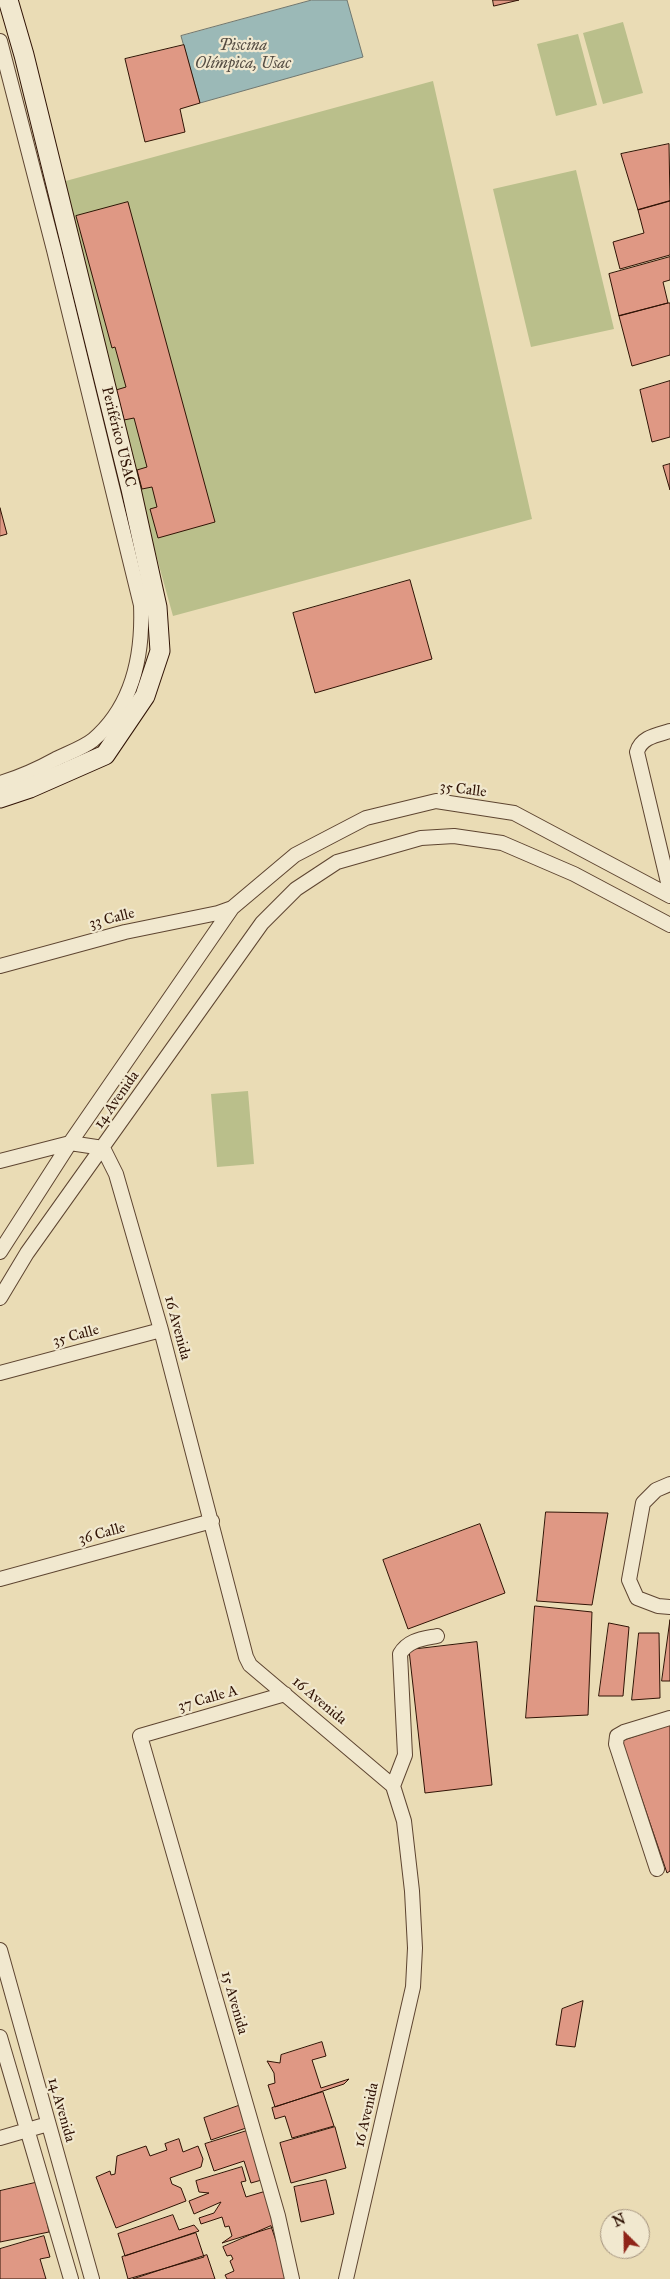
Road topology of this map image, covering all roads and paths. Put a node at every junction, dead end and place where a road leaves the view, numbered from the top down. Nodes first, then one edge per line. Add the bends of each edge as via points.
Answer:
1 (8, 0) edge
2 (0, 41) edge
3 (670, 731) edge
4 (0, 782) edge
5 (0, 798) edge
6 (670, 890) edge
7 (670, 896) edge
8 (232, 908) junction
9 (670, 925) edge
10 (0, 966) edge
11 (70, 1143) junction
12 (103, 1148) junction
13 (0, 1161) edge
14 (0, 1252) edge
15 (0, 1298) edge
16 (161, 1330) junction
17 (0, 1373) edge
18 (670, 1484) edge
19 (212, 1521) junction
20 (0, 1578) edge
21 (670, 1607) edge
22 (437, 1636) dead end
23 (285, 1694) junction
24 (670, 1718) edge
25 (140, 1736) joint
26 (393, 1786) junction
27 (657, 1869) dead end
28 (0, 1950) edge
29 (0, 2037) edge
30 (48, 2124) junction
31 (28, 2130) junction
32 (0, 2138) edge
33 (71, 2279) edge
34 (92, 2279) edge
35 (292, 2279) edge
36 (346, 2279) edge

1 - 5 street, Periférico USAC via 131,489 157,608 160,651 145,696 105,755
2 - 4 street, Periférico USAC via 141,605 142,636 134,678 112,718 92,741 35,770
3 - 6 street via 639,744 637,760
7 - 8 street, 35 Calle via 514,813 436,801 366,818 295,855
8 - 10 street, 33 Calle via 125,932
8 - 11 street, 14 Avenida
9 - 12 street, 14 Avenida via 574,874 502,843 454,836 421,838 337,862 296,889 262,923
11 - 12 street
11 - 13 street
11 - 14 street, 14 Avenida
12 - 15 street, 14 Avenida via 27,1253
12 - 16 street, 16 Avenida via 116,1174
16 - 17 street, 35 Calle
16 - 19 street, 16 Avenida
18 - 21 street via 656,1490 643,1502 630,1580 637,1598
19 - 20 street, 36 Calle
19 - 23 street, 16 Avenida via 246,1657 250,1665
22 - 26 street via 414,1641 400,1654 404,1755
23 - 25 street, 37 Calle A
23 - 26 street, 16 Avenida
24 - 27 street via 624,1732 617,1736 616,1744
25 - 35 street, 15 Avenida via 278,2216
26 - 36 street, 16 Avenida via 404,1821 412,1891 416,1948 413,1987
28 - 30 street, 14 Avenida
29 - 31 street
30 - 31 street
30 - 34 street, 14 Avenida
31 - 32 street
31 - 33 street

